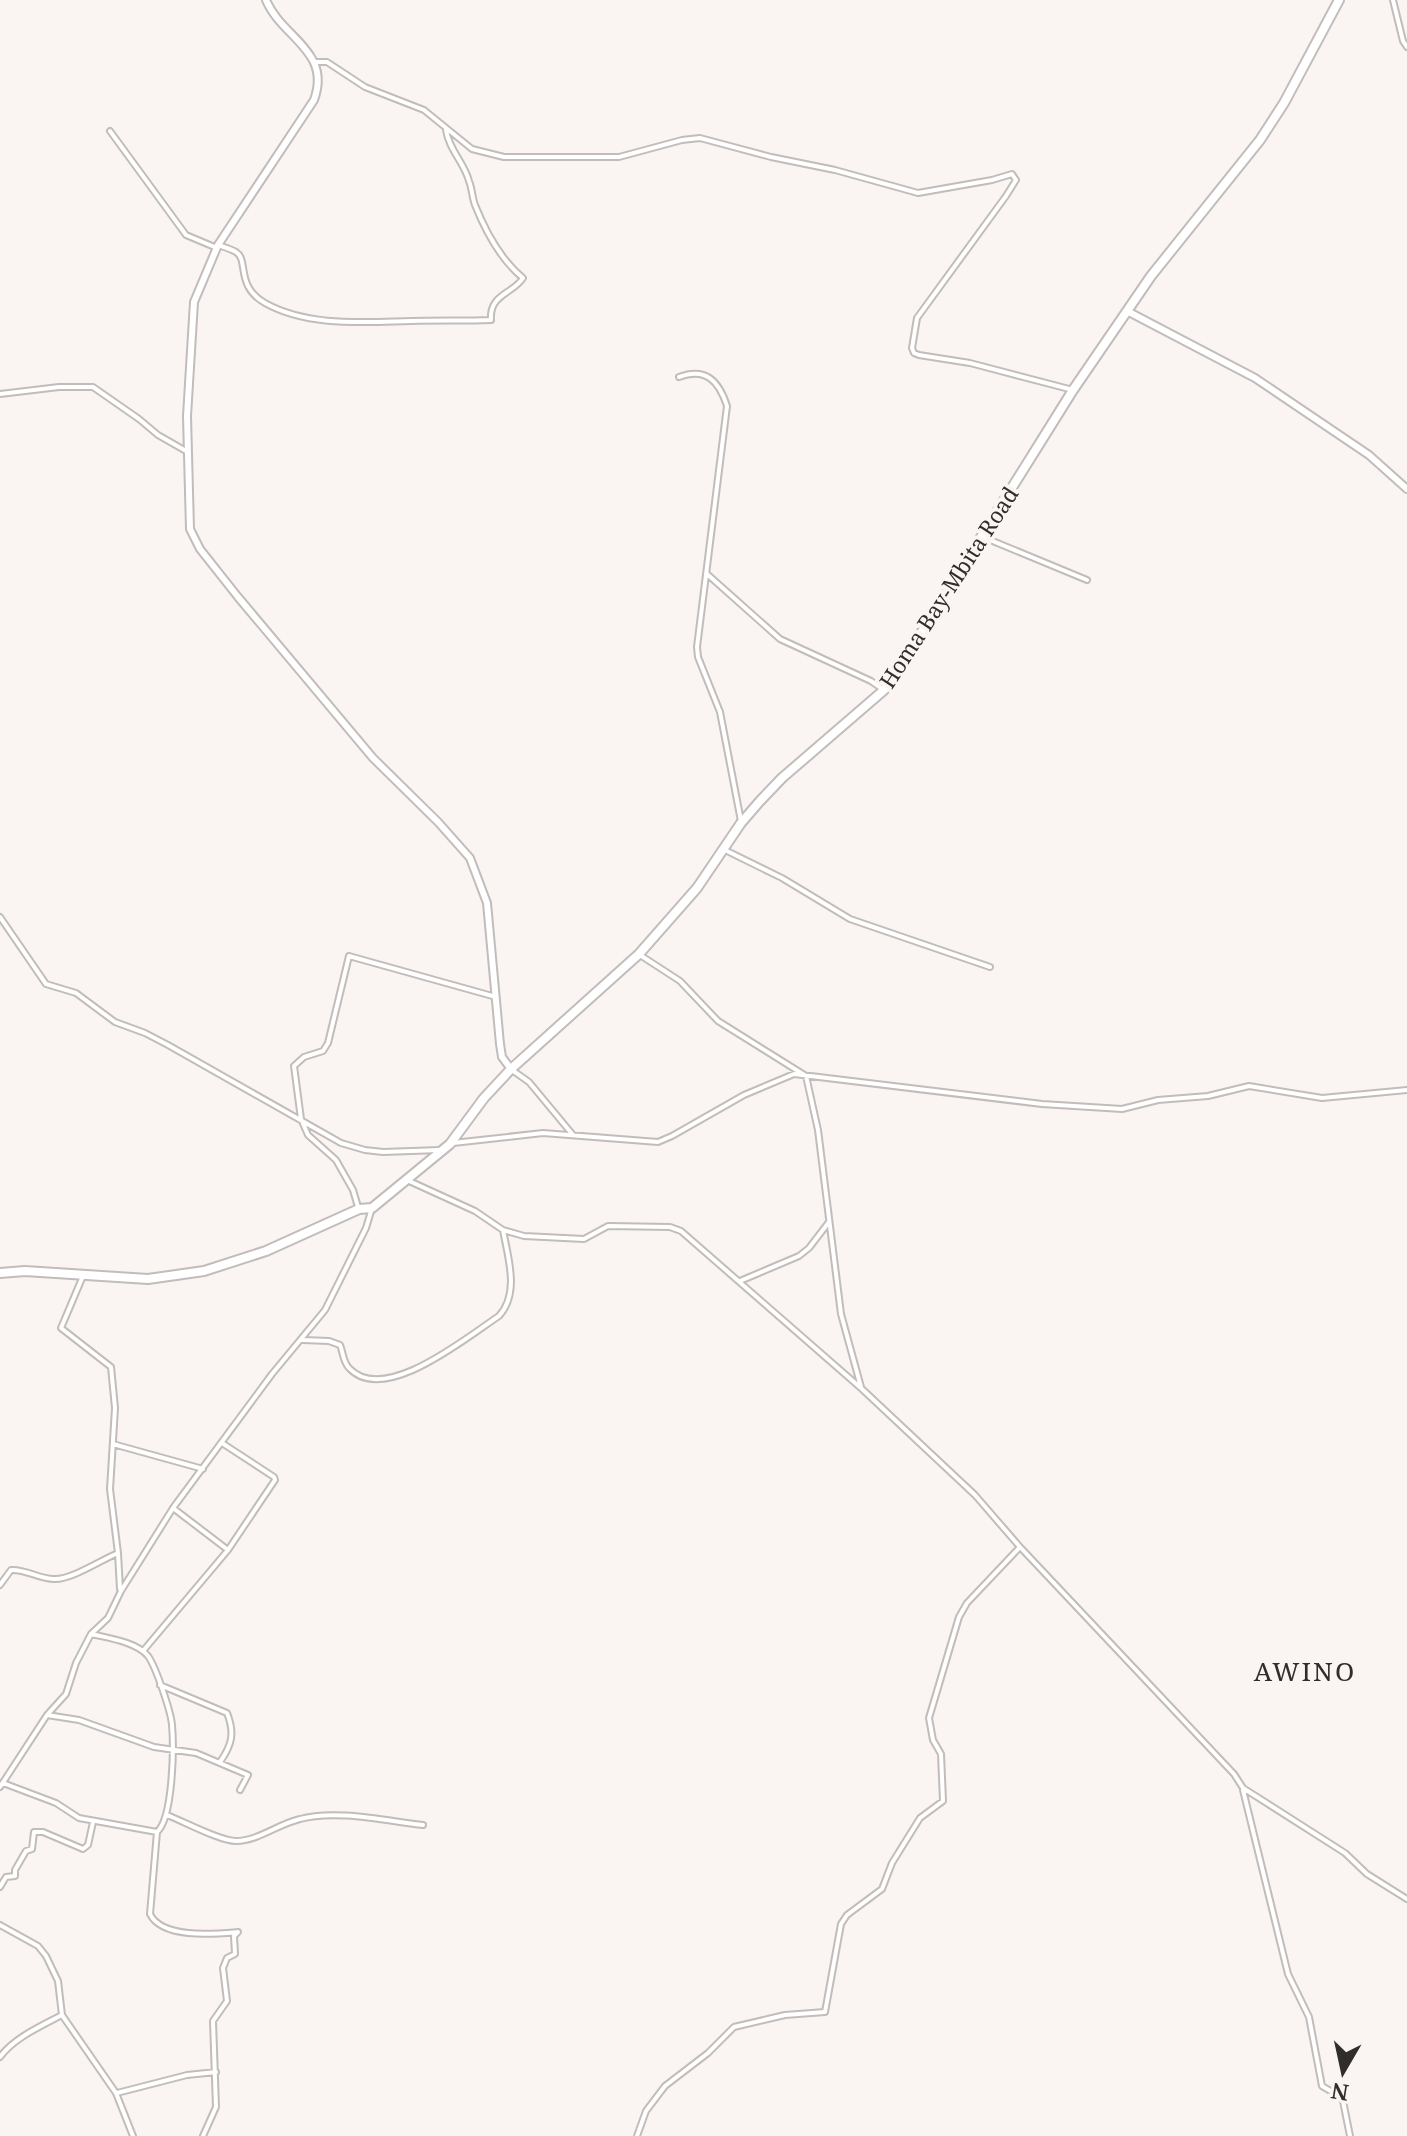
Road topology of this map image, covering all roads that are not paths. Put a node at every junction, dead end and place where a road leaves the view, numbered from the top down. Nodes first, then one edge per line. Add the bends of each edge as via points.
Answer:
1 (266, 0) edge
2 (1339, 0) edge
3 (1393, 0) edge
4 (1407, 47) edge
5 (315, 62) junction
6 (446, 127) junction
7 (110, 131) dead end
8 (218, 247) junction
9 (1127, 311) junction
10 (679, 377) dead end
11 (1073, 390) junction
12 (0, 394) edge
13 (186, 451) junction
14 (1407, 489) edge
15 (983, 537) junction
16 (706, 574) junction
17 (1087, 580) dead end
18 (884, 690) junction
19 (741, 823) junction
20 (722, 849) junction
21 (0, 917) edge
22 (639, 954) junction
23 (990, 967) dead end
24 (496, 997) junction
25 (511, 1069) junction
26 (806, 1076) junction
27 (1407, 1090) edge
28 (301, 1119) junction
29 (573, 1135) junction
30 (450, 1144) junction
31 (440, 1150) junction
32 (407, 1180) junction
33 (372, 1208) junction
34 (359, 1209) junction
35 (829, 1222) junction
36 (503, 1230) junction
37 (1, 1273) edge
38 (83, 1276) junction
39 (739, 1282) junction
40 (303, 1340) junction
41 (862, 1389) junction
42 (222, 1443) junction
43 (113, 1444) junction
44 (203, 1469) junction
45 (173, 1508) junction
46 (1020, 1547) junction
47 (228, 1550) junction
48 (118, 1553) junction
49 (0, 1585) edge
50 (121, 1591) junction
51 (91, 1634) junction
52 (143, 1651) junction
53 (160, 1685) junction
54 (47, 1715) junction
55 (171, 1749) junction
56 (220, 1762) junction
57 (1, 1785) edge
58 (1243, 1788) junction
59 (240, 1790) dead end
60 (167, 1815) junction
61 (93, 1822) junction
62 (423, 1825) dead end
63 (157, 1832) junction
64 (0, 1887) edge
65 (1407, 1899) edge
66 (0, 1925) edge
67 (62, 2015) junction
68 (0, 2057) edge
69 (216, 2072) junction
70 (116, 2093) junction
71 (133, 2136) edge
72 (203, 2136) edge
73 (637, 2136) edge
74 (1350, 2136) edge

1 - 5 street
2 - 9 highway, Homa Bay-Mbita Road via 1260,140
3 - 4 street
5 - 6 street via 327,62
5 - 8 street via 319,81 314,100
6 - 8 street via 474,203 506,261 523,278 493,303 491,320 346,322 301,316 252,294 241,257
6 - 11 street via 472,149 532,159 619,157 700,138 918,193 1012,174 1016,180 1006,196 917,318 912,348 919,355
7 - 8 street via 183,232
8 - 13 street via 191,316
9 - 11 highway, Homa Bay-Mbita Road
9 - 14 street via 1255,378 1369,455
10 - 16 street via 712,378 722,388 727,406
11 - 15 highway, Homa Bay-Mbita Road
12 - 13 street via 93,387
13 - 24 street via 190,529 200,549 373,758 470,858 487,903
15 - 17 street
15 - 18 highway, Homa Bay-Mbita Road
16 - 18 street via 780,639
16 - 19 street via 698,657 720,712
18 - 19 highway, Homa Bay-Mbita Road via 782,778
19 - 20 highway, Homa Bay-Mbita Road
20 - 22 highway, Homa Bay-Mbita Road via 688,900
20 - 23 street via 850,919
21 - 28 street via 46,984 76,993 115,1022 145,1033
22 - 25 highway, Homa Bay-Mbita Road
22 - 26 street via 680,981 718,1021
24 - 25 street via 502,1057
24 - 28 street via 349,956 328,1043 294,1066
25 - 29 street via 529,1082
25 - 30 highway, Homa Bay-Mbita Road
26 - 27 street via 1122,1109 1249,1086 1322,1098
26 - 29 street via 774,1081 658,1142
26 - 35 street
28 - 31 street via 341,1143 365,1150
28 - 34 street via 308,1135 336,1160
29 - 30 street via 543,1133
30 - 31 highway, Homa Bay-Mbita Road
31 - 32 highway, Homa Bay-Mbita Road
32 - 33 highway, Homa Bay-Mbita Road
32 - 36 street
33 - 34 highway
33 - 40 street via 342,1279
34 - 38 highway via 266,1251 204,1271 148,1279
35 - 39 street via 799,1256
35 - 41 street via 841,1314
36 - 39 street via 579,1239 608,1226 676,1228
36 - 40 street via 511,1275 506,1309 399,1378 375,1381 357,1374 345,1363 340,1345
37 - 38 highway
38 - 43 street via 61,1328 111,1367
39 - 41 street
40 - 42 street
41 - 46 street via 975,1495
42 - 44 street
42 - 47 street via 275,1480
43 - 44 street
43 - 48 street via 110,1489
44 - 45 street
45 - 47 street
45 - 50 street
46 - 58 street
46 - 73 street via 959,1617 929,1718 941,1754 943,1801 920,1818 882,1889 841,1924 825,2012 734,2027 665,2086 646,2111
47 - 52 street
48 - 49 street via 62,1579 14,1569
48 - 50 street
50 - 51 street via 108,1618
51 - 52 street
51 - 54 street via 66,1694
52 - 53 street
53 - 55 street via 172,1723
53 - 56 street via 227,1713 233,1732
54 - 55 street
54 - 57 street
55 - 56 street
55 - 60 street
56 - 59 street via 248,1775
57 - 61 street
58 - 65 street
58 - 74 street via 1288,1974 1309,2017 1322,2086 1343,2101
60 - 62 street via 239,1841 313,1816
60 - 63 street
61 - 63 street
61 - 64 street via 83,1849 34,1832 32,1849 26,1851 15,1876 6,1877
63 - 69 street via 150,1914 156,1924 192,1932 238,1932 235,1954 223,1968 227,2001 213,2021
66 - 67 street via 42,1950 58,1981
67 - 68 street
67 - 70 street
69 - 70 street
69 - 72 street via 216,2107
70 - 71 street

